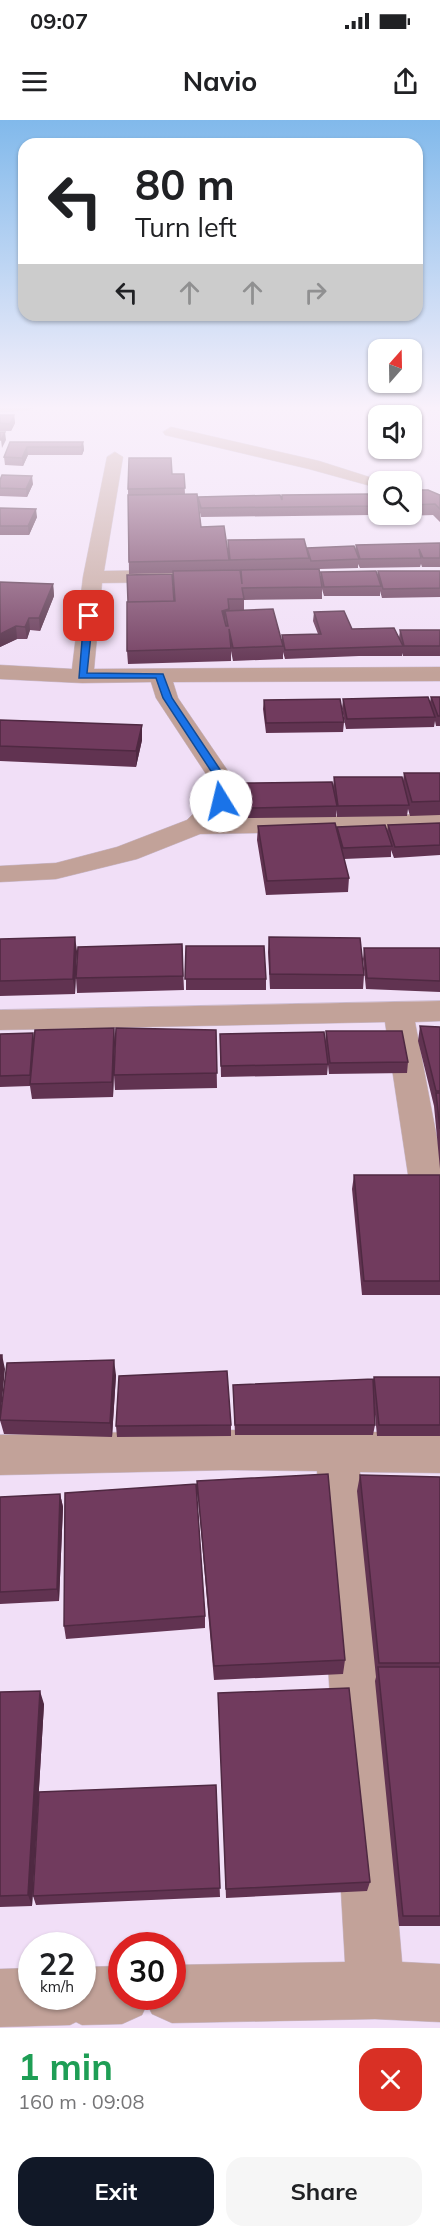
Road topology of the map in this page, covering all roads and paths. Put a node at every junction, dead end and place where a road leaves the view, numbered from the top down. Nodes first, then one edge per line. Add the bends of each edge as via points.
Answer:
1 (109, 495) edge
2 (189, 576) edge
3 (93, 577) junction
4 (0, 672) edge
5 (440, 674) edge
6 (82, 676) junction
7 (160, 676) junction
8 (440, 822) edge
9 (196, 826) junction
10 (0, 873) edge
11 (440, 1011) edge
12 (398, 1012) junction
13 (0, 1020) edge
14 (440, 1181) edge
15 (337, 1451) junction
16 (440, 1453) edge
17 (0, 1455) edge
18 (375, 1990) junction
19 (440, 1993) edge
20 (186, 1994) edge
21 (18, 1997) edge
22 (0, 1998) edge

1 - 3 street
2 - 3 street
3 - 6 street
4 - 6 street
5 - 7 street
6 - 7 street
7 - 9 street via 167,698 218,774 221,801
8 - 9 street
9 - 10 street via 127,853 57,871
11 - 12 street
12 - 13 street
12 - 14 street via 427,1181
15 - 16 street
15 - 17 street
15 - 18 street
18 - 19 street
18 - 20 street
21 - 22 street

